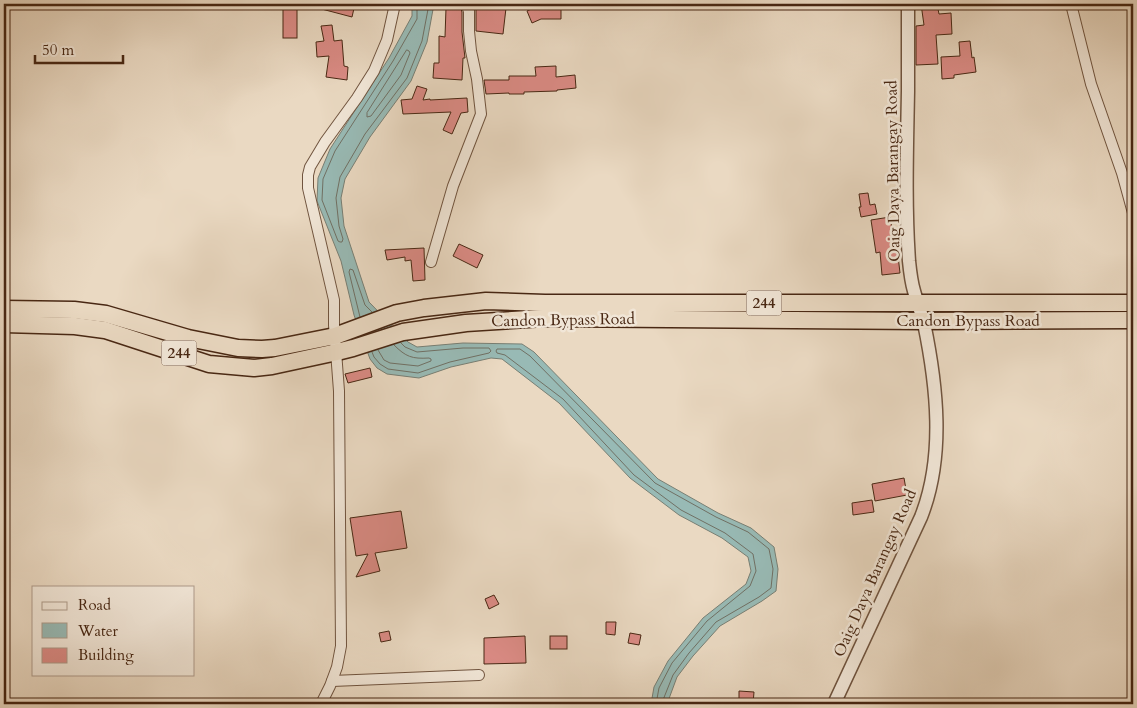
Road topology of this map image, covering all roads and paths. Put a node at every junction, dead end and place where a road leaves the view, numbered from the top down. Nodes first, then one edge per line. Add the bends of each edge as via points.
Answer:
1 (395, 4) edge
2 (466, 4) edge
3 (908, 4) edge
4 (1071, 4) edge
5 (1133, 213) edge
6 (431, 262) dead end
7 (918, 303) junction
8 (1133, 303) edge
9 (4, 309) edge
10 (1133, 320) edge
11 (923, 321) junction
12 (4, 324) edge
13 (340, 339) junction
14 (479, 675) dead end
15 (332, 681) junction
16 (321, 704) edge
17 (834, 704) edge

1 - 13 street via 387,40 374,71 325,142 308,175
2 - 6 street via 481,114 453,186
3 - 7 street, Oaig Daya Barangay Road via 907,221 911,278
4 - 5 street via 1091,84
7 - 8 highway, Candon Bypass Road / 244
7 - 11 street, Oaig Daya Barangay Road
7 - 13 highway, Candon Bypass Road / 244 via 486,301 397,313
9 - 13 highway, Candon Bypass Road / 244 via 106,314 188,338 238,348 275,348
10 - 11 highway, Candon Bypass Road / 244
11 - 13 highway, Candon Bypass Road / 244 via 544,318 466,323 403,332 353,348
11 - 17 street, Oaig Daya Barangay Road via 932,366 936,430 928,501
12 - 13 highway, Candon Bypass Road / 244 via 104,330 209,364 240,367 272,366
13 - 15 street via 341,646
14 - 15 street
15 - 16 street

